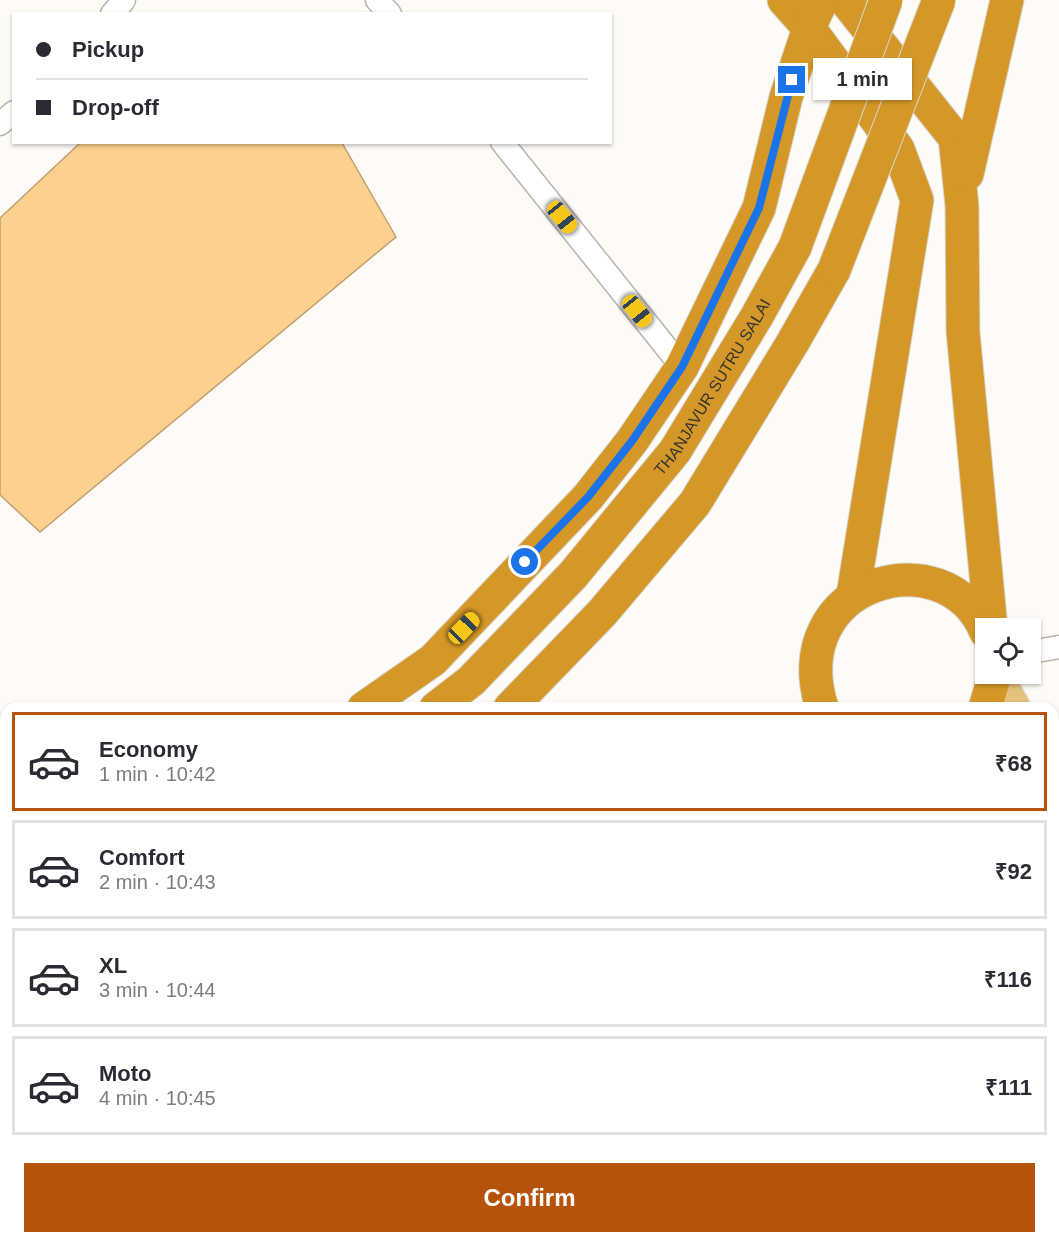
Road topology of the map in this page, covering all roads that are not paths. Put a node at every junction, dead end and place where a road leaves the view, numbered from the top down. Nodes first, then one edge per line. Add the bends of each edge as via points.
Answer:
1 (124, 0) edge
2 (377, 0) edge
3 (776, 0) edge
4 (784, 0) edge
5 (845, 0) edge
6 (886, 0) edge
7 (939, 0) edge
8 (1006, 0) edge
9 (114, 12) edge
10 (388, 12) edge
11 (815, 14) edge
12 (786, 97) junction
13 (12, 114) edge
14 (0, 124) edge
15 (504, 144) edge
16 (962, 206) junction
17 (682, 367) junction
18 (853, 595) junction
19 (978, 618) edge
20 (990, 618) edge
21 (1059, 647) edge
22 (1041, 650) edge
23 (992, 684) edge
24 (1001, 684) edge
25 (373, 702) edge
26 (444, 702) edge
27 (516, 702) edge
28 (820, 702) edge
29 (987, 702) edge
30 (1011, 702) edge

1 - 9 street
2 - 10 street
3 - 12 highway via 786,36
4 - 11 highway
5 - 16 highway via 955,138
6 - 26 highway, THANJAVUR SUTRU SALAI, bridge via 795,247 675,451 573,574 471,681
7 - 27 highway, bridge via 834,270 793,342 695,502 602,613
8 - 16 highway
11 - 12 highway
11 - 18 highway via 898,149 917,200
12 - 17 highway via 759,208
13 - 14 street
15 - 17 street
16 - 20 highway via 963,332
17 - 25 highway via 588,497 433,660
18 - 19 highway via 879,583 908,579 937,585 962,600
18 - 28 highway via 834,613 820,636 814,661
21 - 22 street
23 - 29 highway
24 - 30 main road

